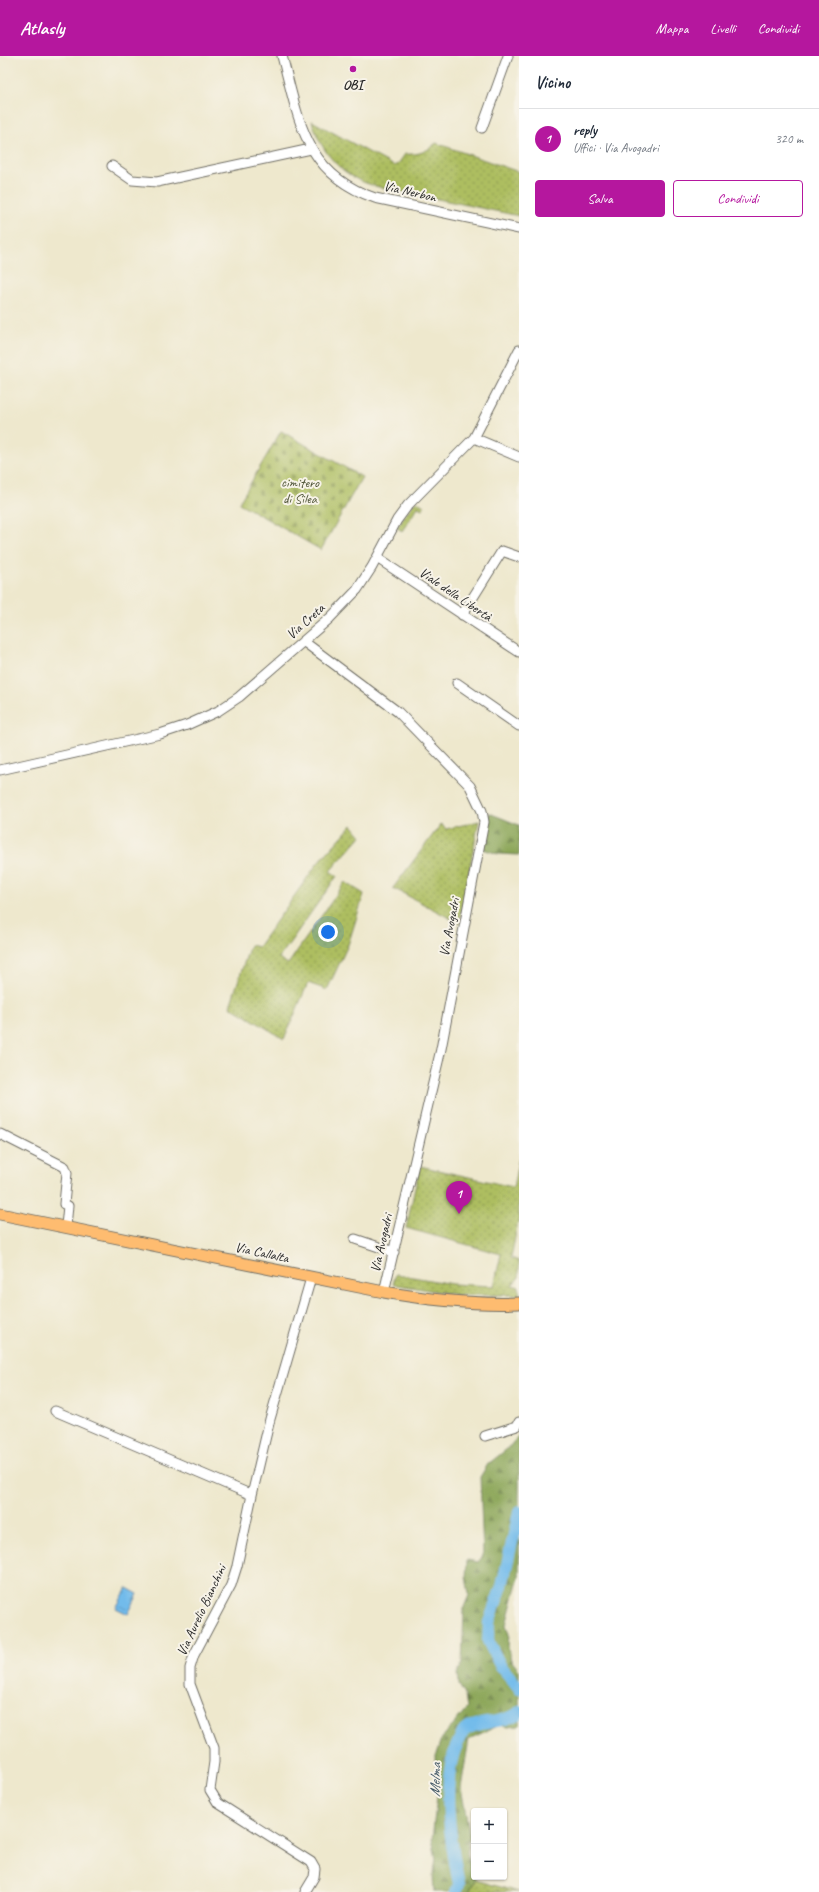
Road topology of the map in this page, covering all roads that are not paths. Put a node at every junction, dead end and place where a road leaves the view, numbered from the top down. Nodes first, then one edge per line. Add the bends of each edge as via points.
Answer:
1 (282, 56) edge
2 (508, 56) edge
3 (482, 128) dead end
4 (311, 149) junction
5 (112, 166) dead end
6 (519, 229) edge
7 (519, 350) edge
8 (474, 438) junction
9 (519, 458) edge
10 (519, 557) edge
11 (377, 558) junction
12 (462, 615) junction
13 (303, 641) junction
14 (519, 652) edge
15 (457, 683) dead end
16 (519, 726) edge
17 (0, 770) edge
18 (0, 1134) edge
19 (0, 1214) edge
20 (66, 1226) junction
21 (355, 1239) dead end
22 (394, 1252) junction
23 (311, 1278) junction
24 (384, 1292) junction
25 (519, 1303) edge
26 (55, 1411) dead end
27 (519, 1422) edge
28 (485, 1436) dead end
29 (252, 1495) junction
30 (305, 1892) edge

1 - 4 street, Via Nerbon via 299,119
2 - 3 street
4 - 5 street via 157,182 132,180
4 - 6 street, Via Nerbon via 336,178 362,194
7 - 8 street, Via Creta
8 - 9 street
8 - 11 street, Via Creta via 408,505
10 - 12 street via 502,551
11 - 12 street, Viale della Libertà
11 - 13 street, Via Creta via 353,595
12 - 14 street, Viale della Libertà
13 - 17 street, Via Creta via 229,705 187,725 139,740
13 - 22 street, Via Avogadri via 398,712 470,786 482,811 484,822 441,1049
15 - 16 street
18 - 20 street via 66,1167
19 - 20 main road, Via Callalta
20 - 23 main road, Via Callalta
21 - 22 street
22 - 24 street, Via Avogadri
23 - 24 main road, Via Callalta
23 - 29 street, Via Aurelio Bianchini via 270,1419
24 - 25 main road, Via Callalta via 432,1300 484,1304
26 - 29 street
27 - 28 street via 516,1426
29 - 30 street, Via Aurelio Bianchini via 231,1585 194,1655 190,1668 190,1684 214,1748 210,1790 218,1803 311,1862 315,1869 314,1877

